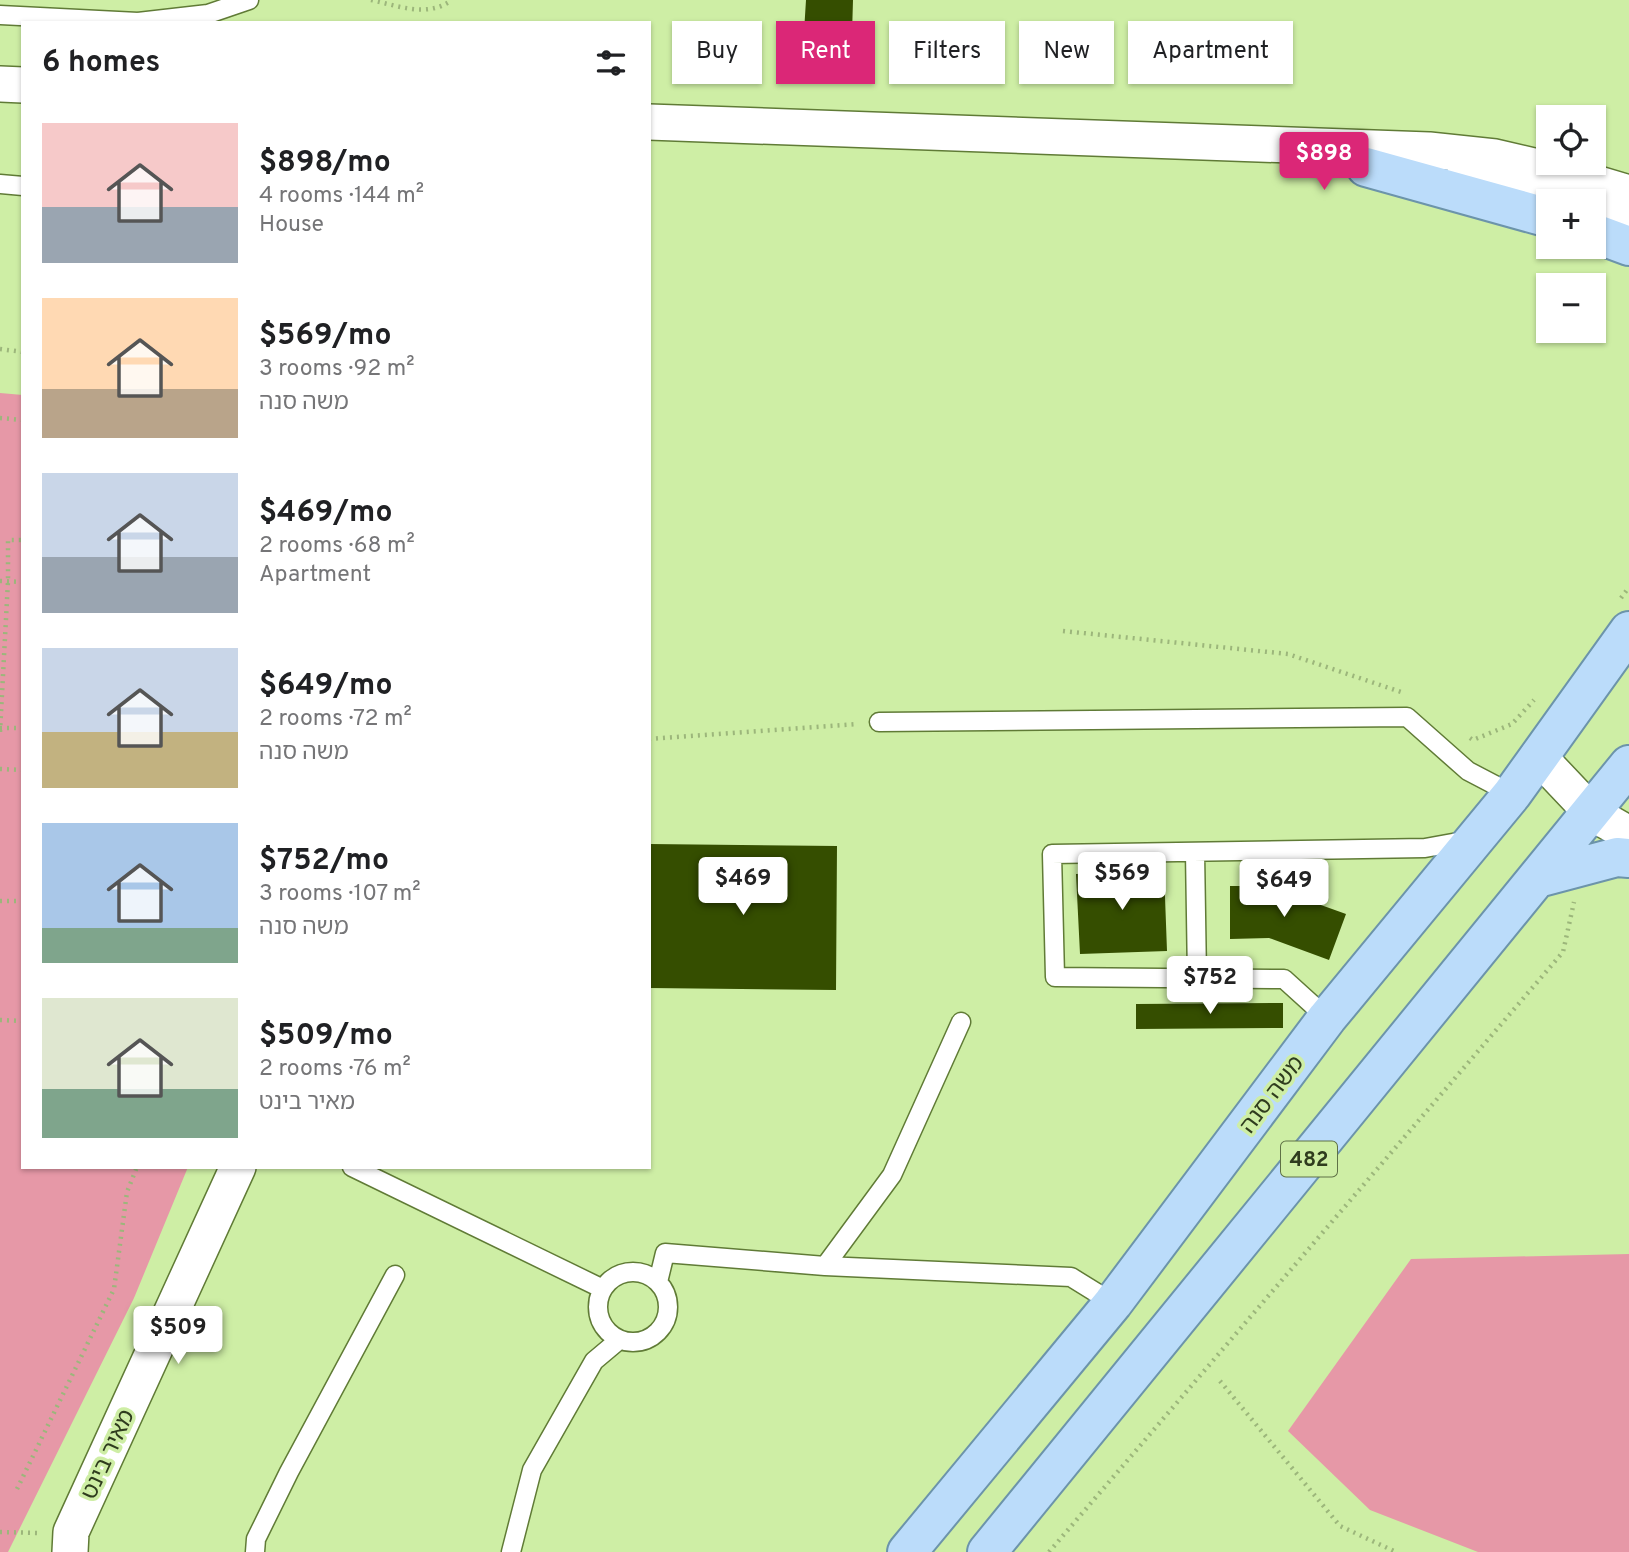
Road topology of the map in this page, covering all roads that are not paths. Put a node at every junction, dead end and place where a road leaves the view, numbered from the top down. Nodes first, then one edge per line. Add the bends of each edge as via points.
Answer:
1 (249, 0) edge
2 (0, 15) edge
3 (118, 21) edge
4 (147, 21) edge
5 (0, 84) edge
6 (21, 85) edge
7 (651, 122) edge
8 (1095, 137) junction
9 (1366, 167) junction
10 (0, 184) edge
11 (21, 186) edge
12 (1629, 193) edge
13 (1536, 195) edge
14 (1536, 214) edge
15 (1606, 214) edge
16 (1629, 222) edge
17 (1606, 237) edge
18 (1629, 246) edge
19 (1629, 631) edge
20 (879, 722) road end
21 (1538, 756) junction
22 (1616, 789) edge
23 (1512, 794) junction
24 (1629, 834) edge
25 (1476, 839) junction
26 (1195, 852) junction
27 (1616, 859) edge
28 (1538, 878) junction
29 (1198, 978) junction
30 (1327, 1018) junction
31 (961, 1022) dead end
32 (237, 1169) edge
33 (356, 1169) edge
34 (825, 1266) junction
35 (395, 1275) dead end
36 (659, 1282) junction
37 (603, 1289) junction
38 (1113, 1303) junction
39 (620, 1340) junction
40 (69, 1552) edge
41 (255, 1552) edge
42 (511, 1552) edge
43 (907, 1552) edge
44 (987, 1552) edge

1 - 4 lane via 208,14
2 - 3 lane
5 - 6 street
7 - 8 street
8 - 9 street via 1213,155
8 - 12 street via 1429,150 1495,157
9 - 13 street via 1467,178
9 - 14 main road
10 - 11 lane
15 - 16 street
17 - 18 main road
19 - 21 main road, משה סנה
20 - 23 lane via 1407,718 1468,771
21 - 22 street
21 - 23 main road, משה סנה
22 - 24 street
22 - 28 main road, 482
23 - 25 main road, משה סנה
25 - 26 lane via 1425,848
25 - 30 main road, משה סנה
26 - 29 lane
26 - 29 lane via 1052,854 1055,977
27 - 28 main road
28 - 44 main road, 482
29 - 30 lane via 1284,979
30 - 38 main road, משה סנה
31 - 34 lane via 892,1175
32 - 40 street, מאיר בינט via 71,1532
33 - 37 lane
34 - 36 lane via 665,1253
34 - 38 lane via 1070,1277
35 - 41 lane via 289,1472 256,1539
36 - 37 lane via 629,1272 617,1275
36 - 39 lane via 669,1306 661,1328 644,1341
37 - 39 lane via 598,1309 601,1322
38 - 43 main road, משה סנה
39 - 42 lane via 594,1360 532,1471

